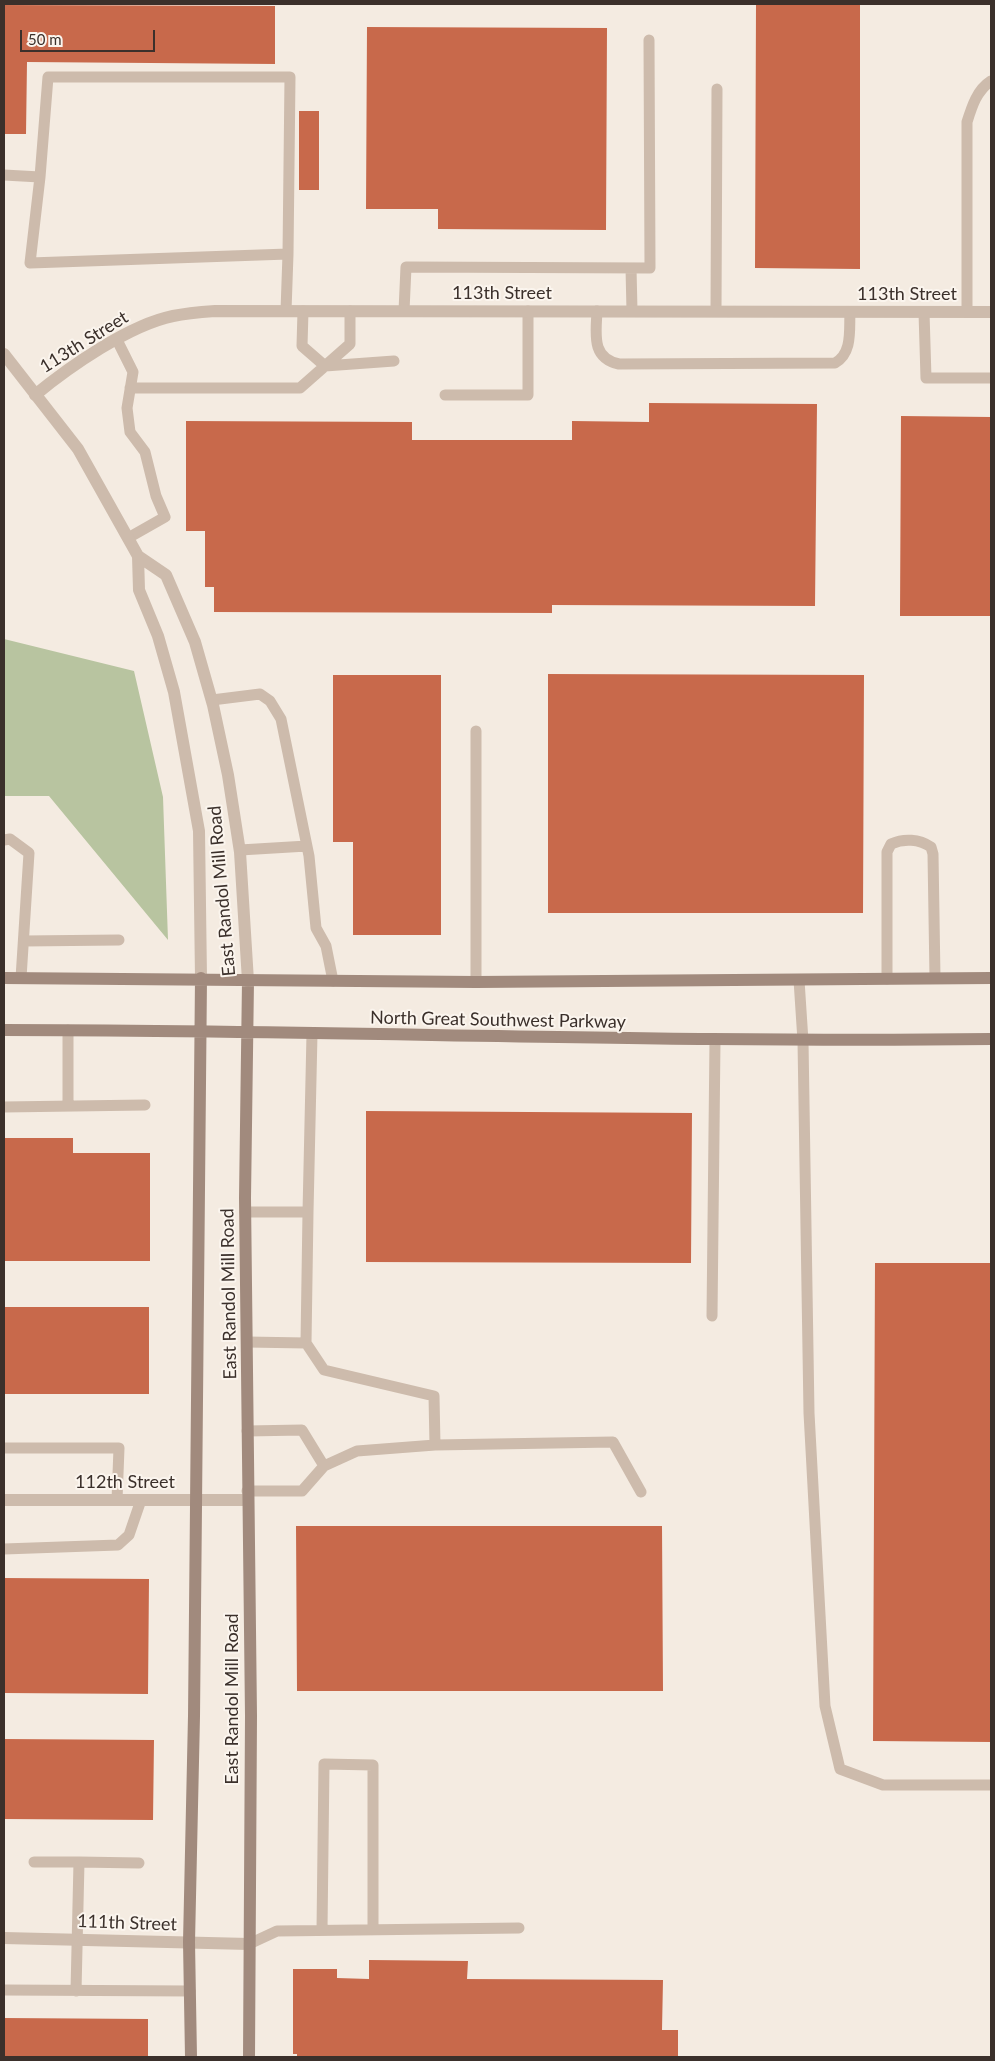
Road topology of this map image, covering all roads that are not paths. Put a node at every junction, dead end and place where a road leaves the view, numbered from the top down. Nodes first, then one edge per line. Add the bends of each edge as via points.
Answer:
1 (649, 40) dead end
2 (991, 81) edge
3 (717, 90) dead end
4 (4, 175) edge
5 (40, 177) junction
6 (288, 254) junction
7 (631, 268) junction
8 (286, 310) junction
9 (303, 310) junction
10 (350, 311) junction
11 (404, 311) junction
12 (528, 311) junction
13 (597, 311) junction
14 (632, 311) junction
15 (716, 311) junction
16 (850, 312) junction
17 (924, 312) junction
18 (967, 312) junction
19 (991, 312) edge
20 (117, 340) junction
21 (4, 354) edge
22 (394, 361) dead end
23 (326, 366) junction
24 (991, 378) edge
25 (130, 388) junction
26 (34, 395) junction
27 (445, 395) dead end
28 (128, 538) junction
29 (138, 556) junction
30 (212, 700) junction
31 (476, 731) dead end
32 (4, 840) edge
33 (307, 846) junction
34 (240, 850) junction
35 (119, 940) dead end
36 (24, 942) junction
37 (4, 978) edge
38 (21, 978) junction
39 (201, 978) junction
40 (935, 978) junction
41 (991, 978) edge
42 (887, 979) junction
43 (799, 980) junction
44 (248, 981) junction
45 (333, 981) junction
46 (476, 982) junction
47 (4, 1030) edge
48 (68, 1030) junction
49 (201, 1030) junction
50 (247, 1032) junction
51 (312, 1034) junction
52 (715, 1040) junction
53 (991, 1040) edge
54 (803, 1041) junction
55 (144, 1105) dead end
56 (4, 1106) edge
57 (68, 1106) junction
58 (245, 1212) junction
59 (308, 1212) junction
60 (712, 1316) dead end
61 (247, 1342) junction
62 (306, 1342) junction
63 (247, 1431) junction
64 (434, 1445) junction
65 (4, 1448) edge
66 (324, 1466) junction
67 (641, 1492) dead end
68 (247, 1495) junction
69 (4, 1500) edge
70 (117, 1500) junction
71 (141, 1500) junction
72 (197, 1500) junction
73 (4, 1548) edge
74 (991, 1785) edge
75 (34, 1862) dead end
76 (79, 1862) junction
77 (139, 1863) dead end
78 (519, 1928) dead end
79 (322, 1930) junction
80 (372, 1930) junction
81 (4, 1938) edge
82 (76, 1939) junction
83 (190, 1942) junction
84 (249, 1944) junction
85 (4, 1990) edge
86 (76, 1991) junction
87 (190, 1991) junction
88 (191, 2057) edge
89 (249, 2057) edge

1 - 7 lane via 650,268
2 - 18 lane via 983,86 967,122
3 - 15 lane
4 - 5 lane
5 - 6 lane via 30,263
5 - 6 lane via 48,77 290,77
6 - 8 lane
7 - 11 lane via 406,267
7 - 14 lane
8 - 9 street, 113th Street
8 - 20 street, 113th Street via 215,310 172,316 132,330
9 - 10 street, 113th Street
9 - 23 lane via 302,346
10 - 11 street, 113th Street
10 - 23 lane via 350,344
11 - 12 street, 113th Street
12 - 13 street, 113th Street
12 - 27 lane via 528,395
13 - 14 street, 113th Street
13 - 16 lane via 595,342 599,352 610,362 619,364 835,363 848,348
14 - 15 street, 113th Street
15 - 16 street, 113th Street
16 - 17 street, 113th Street
17 - 18 street, 113th Street
17 - 24 lane via 926,378
18 - 19 street, 113th Street
20 - 25 lane via 133,372
20 - 26 street, 113th Street via 66,369
21 - 26 street, East Randol Mill Road
22 - 23 lane
23 - 25 lane via 300,388
25 - 28 lane via 126,408 130,432 145,452 165,517
26 - 28 street, East Randol Mill Road via 78,449
28 - 29 street, East Randol Mill Road
29 - 30 street, East Randol Mill Road via 166,575 195,642
29 - 39 street, East Randol Mill Road via 138,590 158,636 174,692 199,831
30 - 33 lane via 260,694 270,701 281,720
30 - 34 street, East Randol Mill Road
31 - 46 lane
32 - 36 lane via 10,840 29,853
33 - 34 lane
33 - 45 lane via 316,928 326,946
34 - 44 street, East Randol Mill Road
35 - 36 lane
36 - 38 lane
37 - 38 main road, North Great Southwest Parkway
38 - 39 main road, North Great Southwest Parkway
39 - 44 main road, North Great Southwest Parkway
39 - 49 main road, East Randol Mill Road
40 - 41 main road, North Great Southwest Parkway
40 - 42 main road, North Great Southwest Parkway
40 - 42 lane via 933,854 931,847 919,840 897,841 887,852
42 - 43 main road, North Great Southwest Parkway
43 - 46 main road, North Great Southwest Parkway
43 - 54 lane
44 - 45 main road, North Great Southwest Parkway
44 - 50 main road, East Randol Mill Road
45 - 46 main road, North Great Southwest Parkway
47 - 48 main road, North Great Southwest Parkway
48 - 49 main road, North Great Southwest Parkway
48 - 57 lane
49 - 50 main road, North Great Southwest Parkway
49 - 72 main road, East Randol Mill Road
50 - 51 main road, North Great Southwest Parkway
50 - 58 main road, East Randol Mill Road
51 - 52 main road, North Great Southwest Parkway
51 - 59 lane
52 - 54 main road, North Great Southwest Parkway
52 - 60 lane
53 - 54 main road, North Great Southwest Parkway
54 - 74 lane via 809,1413 825,1706 840,1770 883,1785
55 - 57 lane
56 - 57 lane
58 - 59 lane
58 - 61 main road, East Randol Mill Road
59 - 62 lane
61 - 62 lane
61 - 63 main road, East Randol Mill Road
62 - 64 lane via 324,1370 434,1396
63 - 66 lane via 302,1430
63 - 68 main road, East Randol Mill Road
64 - 66 lane via 357,1451
64 - 67 lane via 613,1442
65 - 70 lane via 119,1448
66 - 68 lane via 302,1491
68 - 72 street, 112th Street
68 - 84 main road, East Randol Mill Road via 251,1716
69 - 70 street, 112th Street
70 - 71 street, 112th Street
71 - 72 street, 112th Street
71 - 73 lane via 129,1535 118,1545
72 - 83 main road, East Randol Mill Road
75 - 76 lane
76 - 77 lane
76 - 82 lane
78 - 80 lane
79 - 80 lane
79 - 80 lane via 324,1764 373,1765
79 - 84 lane via 277,1931
81 - 82 street, 111th Street
82 - 83 street, 111th Street
82 - 86 lane
83 - 84 street, 111th Street
83 - 87 main road, East Randol Mill Road
84 - 89 main road, East Randol Mill Road
85 - 86 lane
86 - 87 lane
87 - 88 main road, East Randol Mill Road

